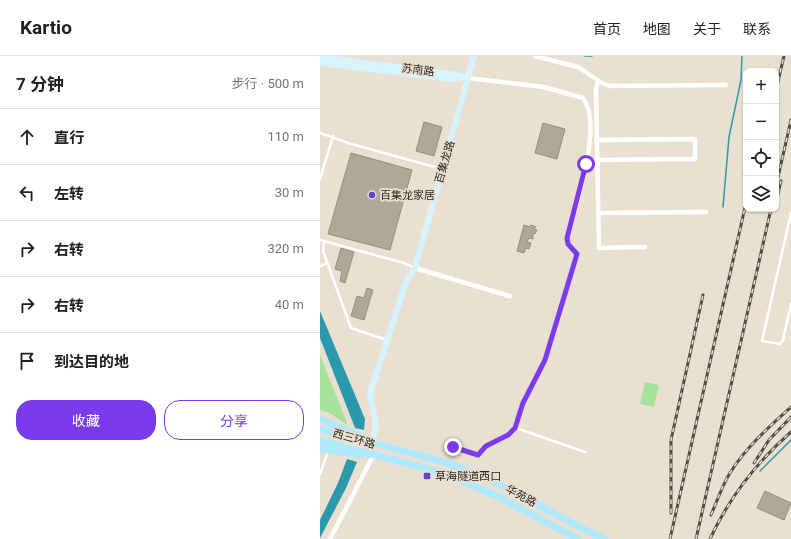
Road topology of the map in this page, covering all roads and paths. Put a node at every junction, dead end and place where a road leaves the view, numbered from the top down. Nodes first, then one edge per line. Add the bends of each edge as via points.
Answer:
1 (474, 56) edge
2 (535, 56) edge
3 (320, 57) edge
4 (320, 62) edge
5 (468, 78) junction
6 (598, 81) junction
7 (726, 85) dead end
8 (320, 133) edge
9 (333, 136) junction
10 (596, 140) junction
11 (597, 160) junction
12 (443, 169) junction
13 (320, 179) edge
14 (706, 212) dead end
15 (598, 213) junction
16 (791, 213) edge
17 (320, 240) edge
18 (324, 241) junction
19 (645, 247) dead end
20 (328, 263) junction
21 (320, 266) edge
22 (415, 268) junction
23 (510, 296) dead end
24 (791, 304) edge
25 (388, 340) junction
26 (320, 419) edge
27 (515, 428) junction
28 (320, 429) edge
29 (320, 441) edge
30 (372, 442) junction
31 (453, 447) dead end
32 (320, 449) edge
33 (328, 450) junction
34 (585, 452) dead end
35 (373, 456) junction
36 (320, 474) edge
37 (329, 539) edge
38 (578, 539) edge
39 (605, 539) edge

1 - 5 street
2 - 6 street via 578,67
3 - 5 street, 苏南路
4 - 5 street, 苏南路 via 451,79
5 - 12 street, 百集龙路
5 - 27 street via 544,87 573,94 583,98 589,109 589,150 567,238 568,244 577,254 545,360 523,403
6 - 7 street via 610,86
6 - 10 street
8 - 9 lane
9 - 12 lane via 348,143
9 - 13 lane
10 - 11 street
10 - 11 street via 694,139 694,159
11 - 15 street
12 - 22 street, 百集龙路
14 - 15 street
15 - 19 street via 599,248
16 - 24 lane via 762,341 780,344
17 - 18 lane
18 - 20 lane via 323,251
18 - 22 lane
20 - 21 lane
20 - 25 lane via 351,328
22 - 23 street
22 - 25 street, 百集龙路 via 406,282
25 - 30 street, 百集龙路 via 370,393 376,426
26 - 30 main road
27 - 31 street via 508,435 486,446 478,455
27 - 34 lane
28 - 30 main road, 西三环路
29 - 35 main road, 西三环路
30 - 39 main road, 华苑路 via 472,472
32 - 33 main road
33 - 35 main road
33 - 36 lane
35 - 37 street
35 - 38 main road, 华苑路 via 413,464 466,482 520,507

